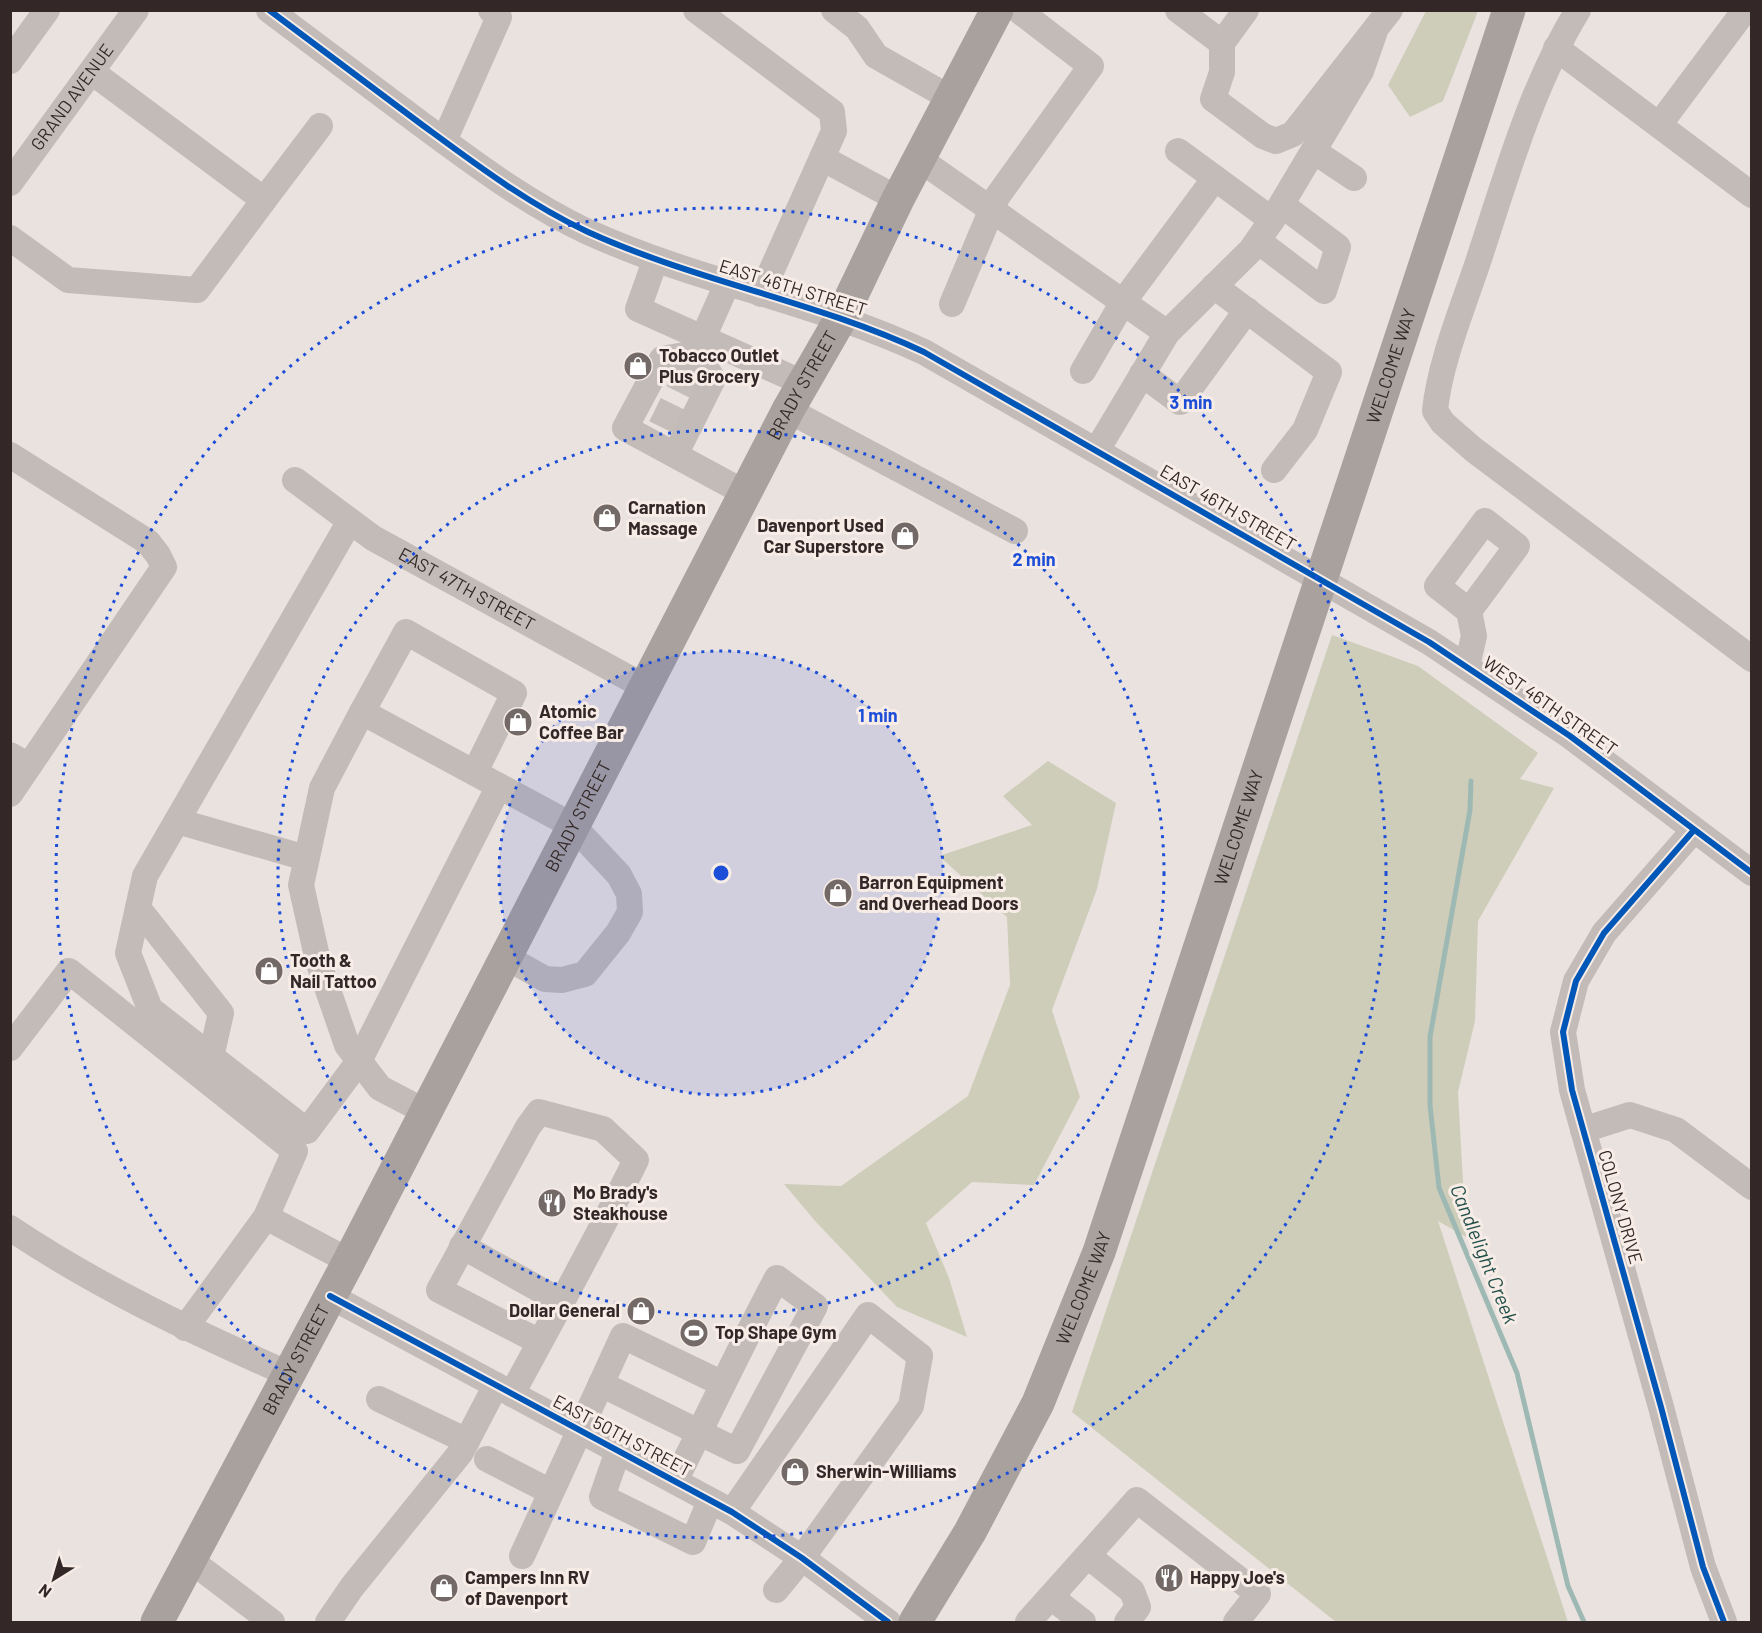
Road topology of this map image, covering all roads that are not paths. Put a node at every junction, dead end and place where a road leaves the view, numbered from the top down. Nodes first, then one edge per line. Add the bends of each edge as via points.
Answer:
1 (47, 10) edge
2 (136, 10) edge
3 (269, 10) edge
4 (491, 10) edge
5 (696, 10) edge
6 (834, 10) edge
7 (1178, 10) edge
8 (1246, 10) edge
9 (1390, 10) edge
10 (1509, 10) edge
11 (1578, 10) edge
12 (1745, 10) edge
13 (995, 13) edge
14 (1374, 34) junction
15 (1222, 43) junction
16 (1556, 48) junction
17 (10, 61) edge
18 (92, 72) junction
19 (952, 99) junction
20 (1659, 125) junction
21 (320, 126) dead end
22 (444, 141) junction
23 (1178, 151) dead end
24 (1315, 152) junction
25 (822, 159) junction
26 (919, 159) junction
27 (1215, 178) junction
28 (1354, 178) dead end
29 (10, 183) edge
30 (1752, 195) edge
31 (898, 199) junction
32 (264, 200) junction
33 (993, 211) junction
34 (1271, 222) junction
35 (10, 238) edge
36 (655, 261) junction
37 (728, 284) junction
38 (1214, 286) junction
39 (761, 294) junction
40 (1123, 302) junction
41 (952, 304) dead end
42 (1247, 310) junction
43 (841, 318) junction
44 (1167, 333) junction
45 (695, 356) junction
46 (1083, 371) dead end
47 (1142, 374) junction
48 (795, 397) junction
49 (663, 441) junction
50 (1097, 450) junction
51 (10, 455) edge
52 (1274, 470) dead end
53 (296, 480) dead end
54 (745, 493) junction
55 (350, 521) junction
56 (1015, 531) dead end
57 (1321, 579) junction
58 (1469, 611) dead end
59 (1752, 659) edge
60 (1467, 666) junction
61 (645, 687) junction
62 (362, 712) junction
63 (20, 761) edge
64 (475, 772) junction
65 (499, 786) junction
66 (10, 794) edge
67 (177, 821) junction
68 (573, 826) junction
69 (1694, 830) junction
70 (306, 858) junction
71 (1752, 873) edge
72 (138, 908) junction
73 (506, 957) junction
74 (10, 1048) edge
75 (211, 1057) junction
76 (360, 1061) junction
77 (426, 1112) junction
78 (1583, 1130) junction
79 (1752, 1187) edge
80 (266, 1217) junction
81 (10, 1228) edge
82 (462, 1246) junction
83 (349, 1261) junction
84 (330, 1296) junction
85 (562, 1302) junction
86 (185, 1329) junction
87 (540, 1342) junction
88 (289, 1374) junction
89 (601, 1384) junction
90 (723, 1384) junction
91 (504, 1389) junction
92 (379, 1399) dead end
93 (579, 1430) junction
94 (700, 1432) junction
95 (466, 1441) junction
96 (618, 1451) junction
97 (487, 1459) dead end
98 (675, 1481) junction
99 (551, 1492) junction
100 (721, 1506) junction
101 (522, 1556) dead end
102 (1088, 1556) junction
103 (802, 1558) junction
104 (190, 1560) junction
105 (776, 1590) dead end
106 (1051, 1597) junction
107 (157, 1623) edge
108 (272, 1623) edge
109 (328, 1623) edge
110 (888, 1623) edge
111 (915, 1623) edge
112 (1028, 1623) edge
113 (1083, 1623) edge
114 (1127, 1623) edge
115 (1236, 1623) edge
116 (1725, 1623) edge

1 - 17 street
2 - 18 street, GRAND AVENUE
3 - 22 street, EAST 46TH STREET
4 - 22 street via 499,17
5 - 25 street via 832,112 834,131
6 - 19 street via 857,28 876,56
7 - 15 street
8 - 15 street
9 - 14 street
10 - 57 highway, WELCOME WAY
11 - 16 street
12 - 20 street
13 - 19 highway, BRADY STREET
13 - 33 street via 1091,66 997,197
14 - 15 street via 1293,134 1276,141 1263,136 1213,99 1222,72
14 - 24 street via 1361,71
16 - 20 street
16 - 59 street via 1534,97 1457,326 1435,411 1474,450
18 - 29 street, GRAND AVENUE
18 - 32 street
19 - 26 highway, BRADY STREET
20 - 30 street
21 - 32 street
22 - 36 street, EAST 46TH STREET via 535,203 586,231
23 - 27 street
24 - 28 street
24 - 34 street
25 - 31 street
25 - 39 street
26 - 31 highway, BRADY STREET
26 - 33 street
27 - 34 street
27 - 40 street
31 - 43 highway, BRADY STREET
32 - 35 street via 197,290 68,280
33 - 40 street
33 - 41 street
34 - 38 street
36 - 37 street, EAST 46TH STREET
36 - 45 street via 638,309
37 - 39 street, EAST 46TH STREET
37 - 45 street
38 - 42 street
38 - 44 street
39 - 43 street, EAST 46TH STREET
40 - 44 street
40 - 46 street
42 - 47 street via 1180,402
42 - 52 street via 1329,372 1305,430
43 - 48 highway, BRADY STREET
43 - 50 street, EAST 46TH STREET via 924,352
44 - 47 street
45 - 48 street
45 - 49 street via 712,379
45 - 49 street via 662,359 625,428
47 - 50 street
48 - 54 highway, BRADY STREET
48 - 56 street
49 - 54 street
50 - 57 street, EAST 46TH STREET
51 - 63 street via 148,542 164,567
53 - 55 street, EAST 47TH STREET
54 - 61 highway, BRADY STREET
55 - 61 street, EAST 47TH STREET via 373,538
55 - 67 street
57 - 60 street, WEST 46TH STREET
57 - 111 highway, WELCOME WAY via 1099,1252 1038,1403 970,1532
58 - 60 street via 1474,636
60 - 69 street, WEST 46TH STREET via 1570,736
61 - 68 highway, BRADY STREET
62 - 64 street
62 - 64 street via 406,632 514,693
62 - 70 street via 322,788
63 - 66 street
64 - 65 street
65 - 68 street
65 - 76 street
67 - 70 street
67 - 72 street via 145,876
68 - 73 highway, BRADY STREET
68 - 73 street via 619,875 629,894 630,912 585,974 562,980 545,979
69 - 71 street, WEST 46TH STREET
69 - 78 street, COLONY DRIVE via 1604,933 1576,981 1563,1032
70 - 76 street via 301,885 318,961 347,1045
72 - 75 street via 221,1013
72 - 75 street via 128,953 150,1010
73 - 77 highway, BRADY STREET
74 - 80 street via 69,971 295,1151
75 - 76 street via 307,1131
76 - 77 street via 380,1088
77 - 83 highway, BRADY STREET
78 - 79 street via 1630,1115 1676,1130
78 - 116 street, COLONY DRIVE via 1703,1567
80 - 83 street
80 - 86 street
81 - 86 street
82 - 85 street
82 - 85 street via 539,1112 603,1129 636,1160
82 - 87 street via 439,1290
83 - 84 highway, BRADY STREET
84 - 88 highway, BRADY STREET
84 - 91 street, EAST 50TH STREET
85 - 87 street
86 - 88 street
87 - 91 street
88 - 104 highway, BRADY STREET
89 - 90 street via 623,1336
89 - 93 street
89 - 94 street
90 - 94 street
90 - 94 street via 777,1278 815,1306 737,1450
91 - 93 street, EAST 50TH STREET
91 - 95 street
92 - 95 street
93 - 96 street, EAST 50TH STREET
93 - 99 street
94 - 98 street
95 - 109 street
96 - 98 street, EAST 50TH STREET
96 - 100 street via 602,1497 693,1542
97 - 99 street
98 - 100 street, EAST 50TH STREET
99 - 101 street
100 - 103 street, EAST 50TH STREET
100 - 103 street via 868,1315 920,1356 911,1406
102 - 106 street
102 - 114 street via 1132,1591 1138,1607
102 - 115 street via 1137,1500 1257,1594
103 - 105 street
103 - 110 street, EAST 50TH STREET
104 - 107 highway, BRADY STREET
104 - 108 street
106 - 112 street
106 - 113 street

